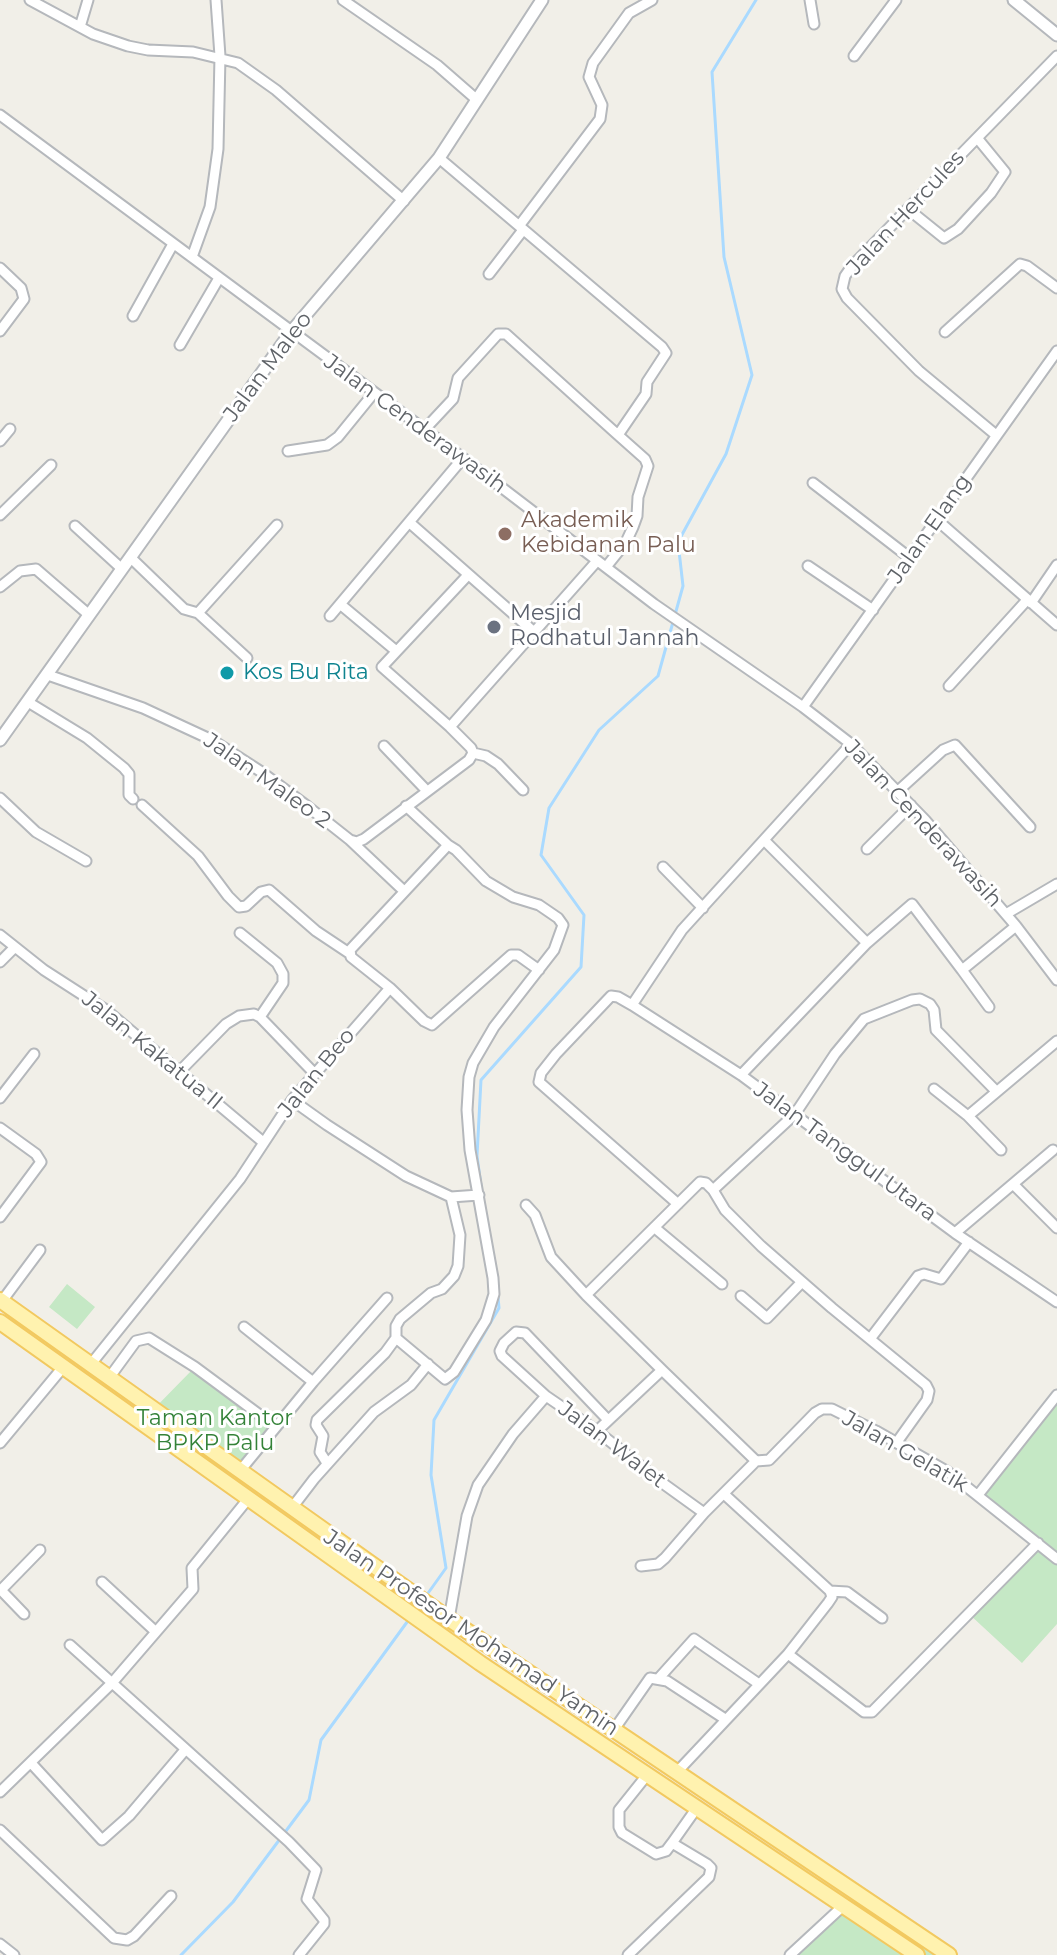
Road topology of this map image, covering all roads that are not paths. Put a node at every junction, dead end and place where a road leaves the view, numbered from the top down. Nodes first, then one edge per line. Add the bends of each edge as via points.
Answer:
1 (30, 0) edge
2 (88, 0) edge
3 (216, 0) edge
4 (343, 0) edge
5 (542, 0) edge
6 (652, 0) edge
7 (810, 0) edge
8 (896, 0) edge
9 (1014, 0) edge
10 (814, 24) dead end
11 (80, 27) junction
12 (1057, 35) edge
13 (220, 56) junction
14 (854, 56) dead end
15 (1057, 56) edge
16 (476, 99) junction
17 (0, 115) edge
18 (978, 139) junction
19 (439, 158) junction
20 (404, 201) junction
21 (908, 209) junction
22 (521, 228) junction
23 (173, 244) junction
24 (192, 257) junction
25 (0, 268) edge
26 (489, 274) dead end
27 (219, 278) junction
28 (1057, 288) edge
29 (133, 316) dead end
30 (0, 331) edge
31 (291, 332) junction
32 (945, 332) dead end
33 (180, 345) dead end
34 (1057, 351) edge
35 (373, 394) junction
36 (10, 429) dead end
37 (424, 430) junction
38 (618, 435) junction
39 (996, 435) junction
40 (0, 441) edge
41 (288, 451) dead end
42 (463, 458) junction
43 (51, 465) dead end
44 (813, 483) dead end
45 (0, 515) edge
46 (937, 520) junction
47 (410, 523) junction
48 (277, 525) dead end
49 (75, 526) dead end
50 (130, 557) junction
51 (910, 558) junction
52 (601, 564) junction
53 (1057, 565) edge
54 (808, 566) dead end
55 (122, 569) junction
56 (468, 575) junction
57 (2, 581) edge
58 (1029, 601) junction
59 (340, 604) junction
60 (873, 610) junction
61 (198, 613) junction
62 (88, 614) junction
63 (330, 616) dead end
64 (1057, 625) edge
65 (534, 632) junction
66 (395, 650) junction
67 (247, 658) dead end
68 (48, 675) junction
69 (949, 686) dead end
70 (28, 702) junction
71 (803, 707) junction
72 (450, 727) junction
73 (0, 740) edge
74 (851, 744) junction
75 (384, 746) dead end
76 (473, 753) junction
77 (523, 790) dead end
78 (427, 791) junction
79 (898, 791) junction
80 (0, 798) edge
81 (911, 805) junction
82 (406, 806) junction
83 (1030, 827) dead end
84 (350, 840) junction
85 (764, 840) junction
86 (448, 845) junction
87 (867, 849) dead end
88 (86, 861) dead end
89 (663, 867) dead end
90 (1057, 884) edge
91 (404, 891) junction
92 (703, 908) junction
93 (1006, 914) junction
94 (1016, 926) junction
95 (240, 933) dead end
96 (0, 935) edge
97 (867, 943) junction
98 (15, 947) junction
99 (349, 953) junction
100 (0, 962) edge
101 (1053, 966) edge
102 (539, 970) junction
103 (962, 970) junction
104 (1057, 980) edge
105 (390, 988) junction
106 (636, 999) junction
107 (989, 1007) dead end
108 (260, 1017) junction
109 (1057, 1041) edge
110 (34, 1054) dead end
111 (180, 1071) junction
112 (744, 1071) junction
113 (314, 1073) junction
114 (934, 1089) dead end
115 (996, 1091) junction
116 (0, 1098) edge
117 (292, 1100) junction
118 (795, 1114) junction
119 (968, 1116) junction
120 (0, 1128) edge
121 (263, 1142) junction
122 (1001, 1150) dead end
123 (1053, 1150) dead end
124 (1013, 1184) junction
125 (713, 1190) junction
126 (479, 1195) junction
127 (451, 1197) junction
128 (678, 1204) junction
129 (526, 1205) dead end
130 (0, 1217) edge
131 (655, 1228) junction
132 (1057, 1228) edge
133 (955, 1233) junction
134 (969, 1242) junction
135 (40, 1250) dead end
136 (802, 1282) junction
137 (722, 1284) dead end
138 (586, 1295) junction
139 (741, 1296) dead end
140 (387, 1298) dead end
141 (1, 1301) edge
142 (1057, 1302) edge
143 (0, 1322) edge
144 (244, 1327) dead end
145 (396, 1338) junction
146 (870, 1339) junction
147 (91, 1364) junction
148 (428, 1364) junction
149 (64, 1366) junction
150 (662, 1370) junction
151 (109, 1378) junction
152 (313, 1382) junction
153 (1057, 1395) edge
154 (546, 1396) junction
155 (608, 1420) junction
156 (276, 1427) junction
157 (597, 1431) junction
158 (897, 1442) junction
159 (0, 1443) edge
160 (756, 1461) junction
161 (327, 1463) junction
162 (239, 1472) junction
163 (724, 1494) junction
164 (978, 1495) junction
165 (248, 1499) junction
166 (296, 1513) junction
167 (704, 1513) junction
168 (291, 1531) junction
169 (1038, 1543) junction
170 (40, 1550) dead end
171 (1057, 1559) edge
172 (641, 1566) dead end
173 (102, 1582) dead end
174 (1, 1590) edge
175 (830, 1591) junction
176 (24, 1614) dead end
177 (445, 1616) junction
178 (882, 1618) dead end
179 (156, 1632) junction
180 (70, 1645) dead end
181 (788, 1654) junction
182 (659, 1678) junction
183 (112, 1683) junction
184 (759, 1684) junction
185 (725, 1719) junction
186 (613, 1731) junction
187 (185, 1750) junction
188 (31, 1763) junction
189 (676, 1773) junction
190 (647, 1775) junction
191 (0, 1792) edge
192 (696, 1809) junction
193 (0, 1830) edge
194 (672, 1843) junction
195 (171, 1896) dead end
196 (843, 1906) junction
197 (0, 1944) edge
198 (14, 1955) edge
199 (299, 1955) edge
200 (628, 1955) edge
201 (790, 1955) edge
202 (917, 1955) edge
203 (949, 1955) edge

1 - 11 street
2 - 11 street
3 - 13 street
4 - 16 street
5 - 16 street, Jalan Maleo
6 - 22 street via 629,13 593,63 589,79 602,105 600,119
7 - 10 street
8 - 14 street
9 - 12 street
11 - 13 street via 128,46
13 - 20 street via 268,83
13 - 24 street via 214,183
15 - 18 street, Jalan Hercules
16 - 19 street, Jalan Maleo
17 - 23 street, Jalan Cenderawasih
18 - 21 street, Jalan Hercules
18 - 21 street via 1005,172 958,229 944,238
19 - 20 street, Jalan Maleo
19 - 22 street
20 - 31 street, Jalan Maleo
21 - 39 street, Jalan Hercules via 852,266 842,289 919,371
22 - 26 street
22 - 38 street via 666,353
23 - 24 street, Jalan Cenderawasih
23 - 29 street
24 - 27 street, Jalan Cenderawasih
25 - 30 street via 21,288 24,299
27 - 31 street, Jalan Cenderawasih
27 - 33 street
28 - 32 street via 1020,264
31 - 35 street, Jalan Cenderawasih
31 - 50 street, Jalan Maleo
34 - 39 street, Jalan Elang
35 - 37 street, Jalan Cenderawasih
35 - 41 street via 327,445
36 - 40 street
37 - 38 street via 453,399 458,378 502,333
37 - 42 street, Jalan Cenderawasih
38 - 52 street via 648,466 626,542
39 - 46 street, Jalan Elang
42 - 47 street
42 - 52 street, Jalan Cenderawasih
43 - 45 street
44 - 51 street
46 - 51 street, Jalan Elang
46 - 58 street
47 - 56 street
47 - 59 street
48 - 61 street
49 - 55 street
50 - 55 street, Jalan Maleo
50 - 61 street via 184,609
51 - 60 street, Jalan Elang
52 - 65 street
52 - 71 street, Jalan Cenderawasih
53 - 58 street
54 - 60 street
55 - 62 street, Jalan Maleo
56 - 65 street
56 - 66 street
57 - 62 street via 36,569
58 - 64 street
58 - 69 street
59 - 63 street
59 - 66 street
60 - 71 street, Jalan Elang
61 - 67 street
62 - 68 street, Jalan Maleo
65 - 72 street
66 - 72 street via 382,670
68 - 70 street, Jalan Maleo
68 - 84 street, Jalan Maleo 2 via 143,708 212,740
70 - 73 street, Jalan Maleo
70 - 99 street via 124,768 129,795 198,856 239,907 269,890
71 - 74 street, Jalan Cenderawasih
72 - 76 street
74 - 79 street, Jalan Cenderawasih
74 - 85 street
75 - 78 street
76 - 77 street via 498,764
76 - 78 street
78 - 82 street
79 - 81 street, Jalan Cenderawasih
79 - 83 street via 955,745
80 - 88 street via 36,832
81 - 87 street
81 - 93 street, Jalan Cenderawasih
82 - 84 street via 364,839
82 - 86 street
84 - 91 street, Jalan Maleo 2
85 - 92 street
85 - 97 street
86 - 91 street
86 - 102 street via 486,881 558,918 562,934
89 - 92 street
90 - 93 street
91 - 99 street
92 - 106 street
93 - 94 street, Jalan Cenderawasih
94 - 101 street, Jalan Cenderawasih
94 - 103 street
95 - 108 street via 283,974 283,983
96 - 98 street, Jalan Kakatua II
97 - 103 street via 912,904
97 - 112 street
98 - 100 street
98 - 111 street, Jalan Kakatua II via 106,1010
99 - 105 street
101 - 104 street, Jalan Cenderawasih
102 - 105 street via 511,955 432,1025
102 - 126 street via 494,1027 469,1077 470,1150
103 - 107 street
105 - 113 street, Jalan Beo
106 - 112 street, Jalan Tanggul Utara
106 - 128 street via 611,996 556,1054 539,1082
108 - 111 street via 245,1015 226,1024
108 - 113 street
109 - 115 street
110 - 116 street
111 - 121 street, Jalan Kakatua II
112 - 118 street, Jalan Tanggul Utara
113 - 117 street, Jalan Beo
114 - 119 street
115 - 118 street via 936,1030 934,1010 920,999 864,1019
115 - 119 street
117 - 121 street, Jalan Beo
117 - 127 street via 406,1176
118 - 125 street
118 - 133 street, Jalan Tanggul Utara
119 - 122 street
120 - 130 street via 41,1162
121 - 147 street, Jalan Beo via 240,1179
123 - 124 street
124 - 132 street
124 - 133 street
125 - 128 street via 700,1182
125 - 136 street via 725,1210
126 - 127 street
126 - 148 street via 493,1278 490,1308 449,1378
127 - 145 street via 460,1235 458,1266 445,1287 400,1319
128 - 131 street
129 - 138 street via 551,1257
131 - 137 street
131 - 138 street
133 - 134 street, Jalan Tanggul Utara
134 - 142 street, Jalan Tanggul Utara
134 - 146 street via 941,1279 918,1276
135 - 141 street
136 - 139 street via 767,1318
136 - 146 street
138 - 150 street
140 - 152 street
141 - 147 main road, Jalan Profesor Mohamad Yamin
143 - 149 main road, Jalan Profesor Mohamad Yamin
144 - 152 street
145 - 148 street
145 - 161 street via 317,1420 323,1436 320,1452
146 - 158 street via 929,1391
147 - 151 main road, Jalan Profesor Mohamad Yamin
148 - 161 street
149 - 159 street
149 - 165 main road, Jalan Profesor Mohamad Yamin
150 - 155 street
150 - 160 street
151 - 156 street via 136,1341 149,1338
151 - 162 main road, Jalan Profesor Mohamad Yamin
152 - 156 street
153 - 164 street
154 - 155 street via 502,1356 504,1343 516,1332 525,1333
154 - 157 street, Jalan Walet
154 - 177 street, Jalan Walet via 478,1485
155 - 157 street
156 - 162 street
157 - 167 street, Jalan Walet
158 - 160 street, Jalan Gelatik via 832,1409 822,1409 775,1456
158 - 164 street, Jalan Gelatik
160 - 163 street
161 - 166 street
162 - 166 main road, Jalan Profesor Mohamad Yamin
163 - 167 street
163 - 175 street
164 - 169 street, Jalan Gelatik
165 - 168 main road, Jalan Profesor Mohamad Yamin
165 - 179 street via 192,1568 193,1589
166 - 168 main road
166 - 177 main road, Jalan Profesor Mohamad Yamin
167 - 172 street via 658,1564
168 - 190 main road, Jalan Profesor Mohamad Yamin
169 - 171 street, Jalan Gelatik
169 - 181 street via 872,1712 864,1712
170 - 174 street
173 - 179 street
174 - 176 street
175 - 178 street via 847,1592
175 - 181 street via 828,1603
177 - 186 main road, Jalan Profesor Mohamad Yamin
179 - 183 street
180 - 183 street
181 - 184 street
182 - 184 street via 694,1639
182 - 185 street
182 - 186 street via 650,1678
183 - 187 street
183 - 188 street
184 - 185 street
185 - 189 street
186 - 189 main road, Jalan Profesor Mohamad Yamin
187 - 188 street via 102,1840
187 - 199 street via 316,1870 308,1902 324,1924
188 - 191 street
189 - 203 main road, Jalan Profesor Mohamad Yamin
190 - 192 main road, Jalan Profesor Mohamad Yamin
190 - 194 street via 619,1810 619,1827 656,1854
192 - 194 street
192 - 196 main road, Jalan Profesor Mohamad Yamin
193 - 195 street via 114,1938 134,1936
194 - 200 street via 707,1864 709,1877
196 - 201 street
196 - 202 main road, Jalan Profesor Mohamad Yamin
197 - 198 street

